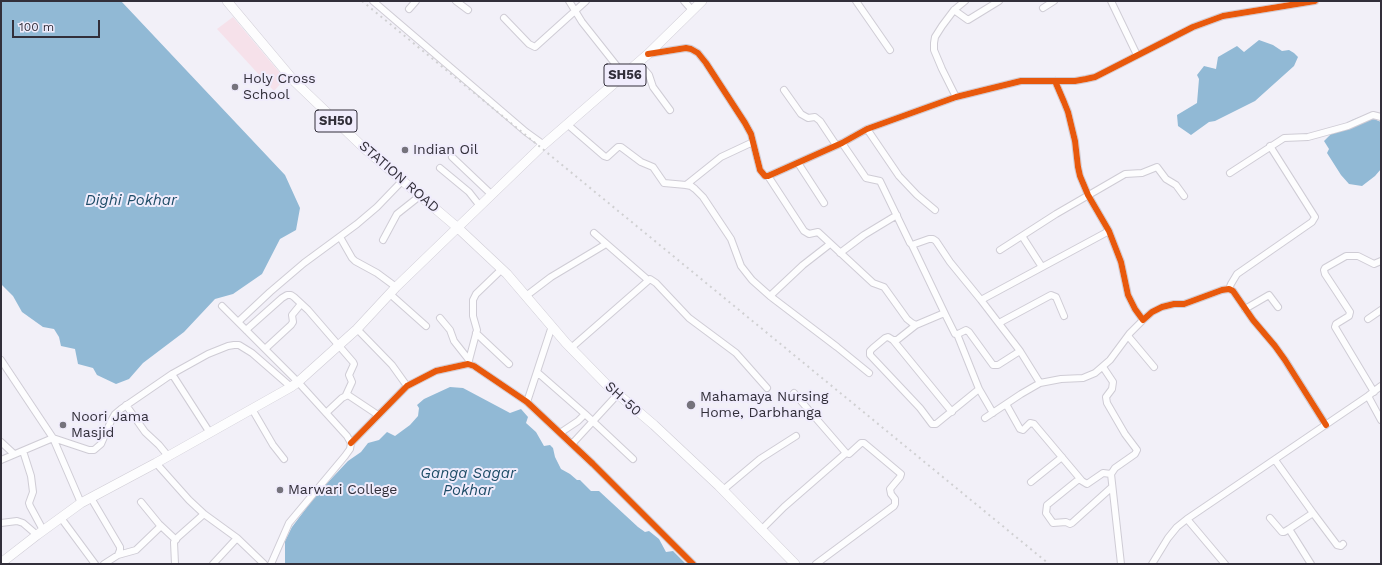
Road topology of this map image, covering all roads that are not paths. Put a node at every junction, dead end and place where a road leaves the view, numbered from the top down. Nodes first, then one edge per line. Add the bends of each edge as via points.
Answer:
1 (227, 1) edge
2 (373, 1) edge
3 (416, 1) edge
4 (456, 1) edge
5 (569, 1) edge
6 (586, 1) edge
7 (684, 1) edge
8 (702, 1) edge
9 (856, 1) edge
10 (964, 1) edge
11 (999, 1) edge
12 (1054, 1) edge
13 (1111, 1) edge
14 (1315, 1) edge
15 (409, 8) dead end
16 (1043, 8) dead end
17 (468, 10) dead end
18 (692, 10) junction
19 (954, 10) junction
20 (575, 11) junction
21 (504, 18) dead end
22 (890, 50) dead end
23 (648, 54) junction
24 (1137, 55) junction
25 (638, 62) junction
26 (624, 75) junction
27 (1055, 81) junction
28 (784, 90) dead end
29 (956, 97) junction
30 (670, 110) dead end
31 (1381, 117) edge
32 (567, 124) junction
33 (867, 129) junction
34 (753, 142) junction
35 (839, 144) junction
36 (544, 145) junction
37 (1270, 146) junction
38 (452, 157) dead end
39 (798, 163) junction
40 (440, 168) dead end
41 (1230, 173) dead end
42 (768, 176) junction
43 (403, 180) junction
44 (686, 185) junction
45 (421, 195) junction
46 (492, 195) junction
47 (1088, 195) junction
48 (1184, 196) dead end
49 (824, 203) dead end
50 (480, 206) junction
51 (935, 210) dead end
52 (897, 215) junction
53 (458, 228) junction
54 (1109, 231) junction
55 (594, 233) dead end
56 (1022, 236) junction
57 (340, 237) junction
58 (383, 240) dead end
59 (606, 244) junction
60 (830, 244) junction
61 (912, 245) junction
62 (1000, 250) dead end
63 (840, 253) junction
64 (1381, 261) edge
65 (1042, 267) junction
66 (502, 269) junction
67 (648, 280) junction
68 (1229, 289) junction
69 (393, 290) junction
70 (526, 296) junction
71 (770, 296) junction
72 (981, 300) junction
73 (301, 304) junction
74 (222, 306) dead end
75 (1278, 307) dead end
76 (1245, 309) junction
77 (1381, 310) edge
78 (945, 314) junction
79 (1064, 316) dead end
80 (440, 318) dead end
81 (1368, 319) dead end
82 (1143, 320) junction
83 (238, 322) junction
84 (999, 323) junction
85 (916, 325) junction
86 (426, 326) dead end
87 (552, 326) junction
88 (357, 329) junction
89 (246, 330) junction
90 (476, 333) junction
91 (956, 334) junction
92 (1128, 336) junction
93 (894, 340) junction
94 (339, 345) junction
95 (571, 348) junction
96 (265, 349) junction
97 (1020, 351) junction
98 (1, 360) edge
99 (468, 362) junction
100 (509, 364) dead end
101 (1154, 367) dead end
102 (3, 368) edge
103 (1103, 368) junction
104 (537, 372) junction
105 (869, 373) dead end
106 (172, 374) junction
107 (1040, 383) junction
108 (295, 384) junction
109 (407, 386) junction
110 (1381, 386) edge
111 (767, 388) dead end
112 (979, 389) junction
113 (1374, 392) junction
114 (794, 393) dead end
115 (618, 394) junction
116 (346, 395) junction
117 (1368, 396) junction
118 (527, 402) junction
119 (1006, 404) junction
120 (126, 405) junction
121 (252, 409) junction
122 (952, 412) junction
123 (326, 413) junction
124 (993, 413) junction
125 (378, 414) junction
126 (586, 414) junction
127 (985, 418) dead end
128 (1381, 420) edge
129 (593, 421) junction
130 (1326, 425) junction
131 (210, 433) junction
132 (560, 433) junction
133 (796, 436) dead end
134 (53, 438) junction
135 (1, 442) edge
136 (351, 443) junction
137 (572, 444) junction
138 (23, 451) junction
139 (846, 453) junction
140 (14, 454) junction
141 (168, 456) junction
142 (1062, 457) junction
143 (284, 459) dead end
144 (633, 459) dead end
145 (1, 460) edge
146 (1275, 460) junction
147 (156, 463) junction
148 (1111, 474) junction
149 (1079, 479) junction
150 (1031, 482) dead end
151 (1112, 487) junction
152 (723, 490) junction
153 (91, 498) junction
154 (141, 502) dead end
155 (81, 503) junction
156 (1313, 513) junction
157 (204, 514) junction
158 (61, 518) junction
159 (1270, 518) dead end
160 (1187, 519) junction
161 (1, 523) edge
162 (161, 526) junction
163 (1289, 529) junction
164 (761, 530) junction
165 (40, 533) junction
166 (237, 538) junction
167 (176, 540) junction
168 (1343, 544) dead end
169 (118, 555) junction
170 (1, 563) edge
171 (96, 564) edge
172 (104, 564) edge
173 (175, 564) edge
174 (213, 564) edge
175 (264, 564) edge
176 (271, 564) edge
177 (693, 564) edge
178 (795, 564) edge
179 (816, 564) edge
180 (1121, 564) edge
181 (1152, 564) edge
182 (1225, 564) edge
183 (1311, 564) edge

1 - 43 main road, STATION ROAD / SH50 via 294,80 365,149
2 - 36 street
3 - 15 street
4 - 17 street
5 - 20 street
6 - 20 street
7 - 18 street
8 - 18 main road, SH56
9 - 22 street
10 - 19 street
11 - 19 street via 968,20
12 - 16 street
13 - 24 street
14 - 24 street via 1223,16 1193,27
18 - 23 main road, SH56
19 - 29 street via 935,37 934,43 942,69
20 - 21 street via 535,47
20 - 26 street
23 - 25 main road, SH56
23 - 34 street via 686,48 698,53 745,123
24 - 27 street via 1095,77
25 - 26 main road, SH56
25 - 30 street
26 - 32 main road, SH56
27 - 29 street via 1021,81
27 - 47 street via 1068,112 1080,176
28 - 35 street via 801,114 808,118 815,117
29 - 33 street
31 - 37 street via 1373,115 1348,126 1308,137 1284,138
32 - 36 main road, SH56
32 - 44 street via 604,156 621,147 641,162 653,166 664,183
33 - 35 street
33 - 51 street via 899,176
34 - 42 street via 760,170
34 - 44 street via 721,157
35 - 39 street
35 - 52 street via 866,178 880,181
36 - 46 main road, SH56
37 - 41 street
37 - 68 street via 1315,217 1312,222 1238,274
38 - 46 street
39 - 42 street
39 - 49 street
40 - 50 street via 470,192
42 - 60 street via 804,231 809,234 818,232
43 - 45 main road, STATION ROAD / SH50
43 - 57 street via 377,207
44 - 71 street via 691,186 702,197 731,239 741,266
45 - 53 main road, STATION ROAD / SH50
45 - 58 street via 397,214
46 - 50 main road, SH56
47 - 48 street via 1125,174 1142,173 1157,167
47 - 54 street
47 - 56 street
50 - 53 main road, SH56
52 - 61 street
52 - 63 street
53 - 66 main road, SH-50
53 - 69 main road
54 - 65 street
54 - 82 street via 1121,262 1128,295
55 - 59 street
56 - 62 street
56 - 65 street
57 - 69 street via 355,261 378,273
57 - 83 street via 298,268
59 - 67 street
59 - 70 street
60 - 63 street
60 - 71 street
61 - 72 street via 929,239 936,241
61 - 78 street
63 - 85 street via 873,283 887,290 907,319
64 - 113 street via 1374,264 1358,256 1346,256 1324,270 1350,312 1336,324 1335,328
65 - 72 street
66 - 70 main road, SH-50
66 - 90 street via 474,296 473,316 477,327
67 - 95 street
67 - 111 street via 656,282 689,318 736,353
68 - 76 street
68 - 82 street via 1184,304 1162,307
69 - 86 street
69 - 88 main road
70 - 87 main road, SH-50
71 - 105 street via 838,346
72 - 84 street
73 - 89 street via 291,295 287,295
73 - 94 street
73 - 96 street via 292,314 291,325
74 - 83 street
75 - 76 street via 1268,295
76 - 130 street via 1285,360
77 - 81 street
78 - 85 street
78 - 91 street
79 - 84 street via 1054,295
80 - 99 street
82 - 92 street
83 - 89 street
84 - 97 street
85 - 93 street
87 - 95 main road, SH-50
87 - 104 street
88 - 94 main road
88 - 109 street via 392,365
89 - 96 street
90 - 99 street
90 - 100 street
91 - 97 street via 966,330 970,332 995,366
91 - 112 street
92 - 101 street
92 - 103 street
93 - 122 street
93 - 122 street via 885,338 870,351 870,355 933,425
94 - 108 main road
94 - 116 street via 354,364 349,375 352,382
95 - 115 main road, SH-50
96 - 108 street
97 - 107 street
98 - 102 street
99 - 109 street via 436,370
99 - 118 street
102 - 134 street
103 - 107 street via 1083,378
103 - 148 street via 1113,382 1112,389 1106,397 1107,403 1137,450
104 - 118 street
104 - 126 street
106 - 108 street via 208,354 234,344 252,353
106 - 120 street
106 - 131 street
107 - 119 street
108 - 121 main road
108 - 123 street
109 - 125 street
110 - 113 street
112 - 122 street
112 - 124 street
113 - 117 street
114 - 139 street
115 - 129 street
115 - 152 main road, SH-50
116 - 123 street
116 - 125 street via 350,395
117 - 128 street
117 - 130 street
118 - 132 street
119 - 124 street
119 - 142 street via 1020,429 1023,430 1033,423
120 - 134 street via 115,414 100,444 94,450
120 - 141 street via 145,432
121 - 131 main road
121 - 143 street
123 - 136 street
124 - 127 street
125 - 136 street
126 - 129 street
126 - 132 street
129 - 137 street
129 - 144 street
130 - 146 street
131 - 141 main road
132 - 137 street
133 - 152 street via 760,459
134 - 138 street
134 - 155 street
135 - 140 street
136 - 176 street via 345,456 290,523
137 - 177 street
138 - 140 street
138 - 165 street via 33,492 29,503
139 - 164 street
139 - 179 street via 849,454 864,443 900,472 900,477 890,489 895,504
140 - 145 street
141 - 147 main road
142 - 149 street
142 - 150 street
146 - 156 street
146 - 160 street
147 - 153 main road
147 - 157 street
148 - 149 street via 1103,473 1087,484
148 - 151 street
149 - 151 street via 1047,505 1046,513 1053,523 1072,524
151 - 180 street
152 - 164 main road, SH-50
153 - 155 main road
153 - 169 street via 120,547
154 - 162 street
155 - 158 main road
156 - 163 street
156 - 168 street via 1337,545
157 - 166 street
157 - 167 street
158 - 165 main road
158 - 171 street
159 - 163 street via 1282,532
160 - 181 street via 1168,538
160 - 182 street
161 - 165 street via 23,522
162 - 167 street
162 - 169 street via 136,550
163 - 183 street
164 - 178 main road, SH-50
165 - 170 main road
166 - 174 street
166 - 175 street
167 - 173 street via 173,550
169 - 172 street

